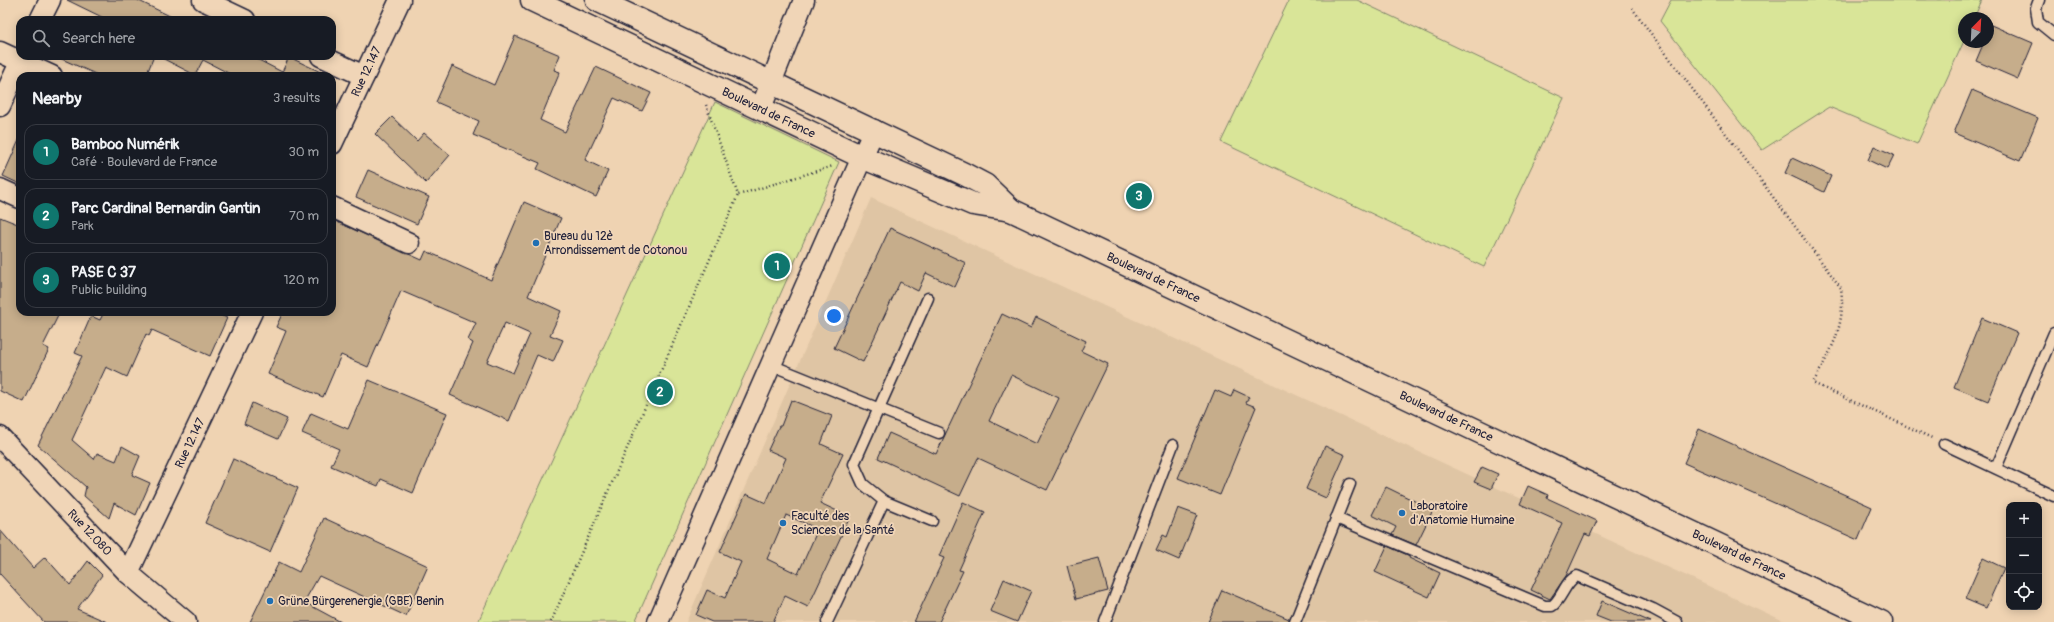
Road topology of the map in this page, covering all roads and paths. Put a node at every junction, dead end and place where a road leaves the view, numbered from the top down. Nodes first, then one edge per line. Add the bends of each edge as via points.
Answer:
1 (50, 0) edge
2 (203, 0) edge
3 (400, 0) edge
4 (532, 0) edge
5 (597, 0) edge
6 (804, 0) edge
7 (2040, 0) edge
8 (1632, 8) dead end
9 (42, 16) edge
10 (237, 16) edge
11 (2054, 35) edge
12 (0, 52) edge
13 (16, 57) edge
14 (22, 60) edge
15 (24, 60) edge
16 (330, 60) edge
17 (45, 72) edge
18 (364, 76) junction
19 (697, 79) junction
20 (771, 84) junction
21 (0, 106) edge
22 (761, 108) junction
23 (874, 130) junction
24 (336, 136) edge
25 (862, 158) junction
26 (0, 189) edge
27 (738, 195) junction
28 (16, 196) edge
29 (336, 209) edge
30 (1011, 210) junction
31 (409, 243) dead end
32 (928, 298) dead end
33 (250, 316) edge
34 (2054, 333) edge
35 (771, 365) junction
36 (880, 408) junction
37 (939, 433) dead end
38 (0, 437) edge
39 (1944, 444) joint
40 (1173, 445) dead end
41 (1996, 468) junction
42 (1350, 484) dead end
43 (2054, 496) edge
44 (884, 501) junction
45 (1336, 518) junction
46 (932, 521) dead end
47 (128, 573) junction
48 (186, 622) edge
49 (551, 622) edge
50 (658, 622) edge
51 (827, 622) edge
52 (1105, 622) edge
53 (1296, 622) edge
54 (1676, 622) edge
55 (1881, 622) edge

1 - 9 street
2 - 10 street
3 - 18 street, Rue 12.147
4 - 19 street, Boulevard de France
5 - 20 street, Boulevard de France
6 - 20 street
7 - 11 lane via 2036,8 2038,22
8 - 39 path via 1842,288 1841,324 1835,344 1813,383
12 - 13 street
14 - 21 street
15 - 17 street
16 - 18 street
18 - 24 street, Rue 12.147
19 - 22 street, Boulevard de France
19 - 27 path
20 - 22 street
20 - 23 street, Boulevard de France
22 - 25 street, Boulevard de France
23 - 25 street
23 - 30 street, Boulevard de France via 984,185
25 - 27 path
25 - 30 street, Boulevard de France via 974,204
25 - 35 street
26 - 28 street
27 - 49 path
29 - 31 street
30 - 55 street, Boulevard de France
32 - 36 lane
33 - 47 street, Rue 12.147
34 - 41 lane
35 - 36 lane
35 - 50 street
36 - 37 lane
36 - 44 lane via 854,464 863,484
38 - 47 street, Rue 12.080
39 - 41 lane
40 - 52 lane
41 - 43 lane
42 - 45 lane
44 - 46 lane
44 - 51 lane
45 - 53 lane
45 - 54 lane via 1546,606 1552,606 1558,601 1572,578 1577,576 1653,608
47 - 48 street, Rue 12.080

